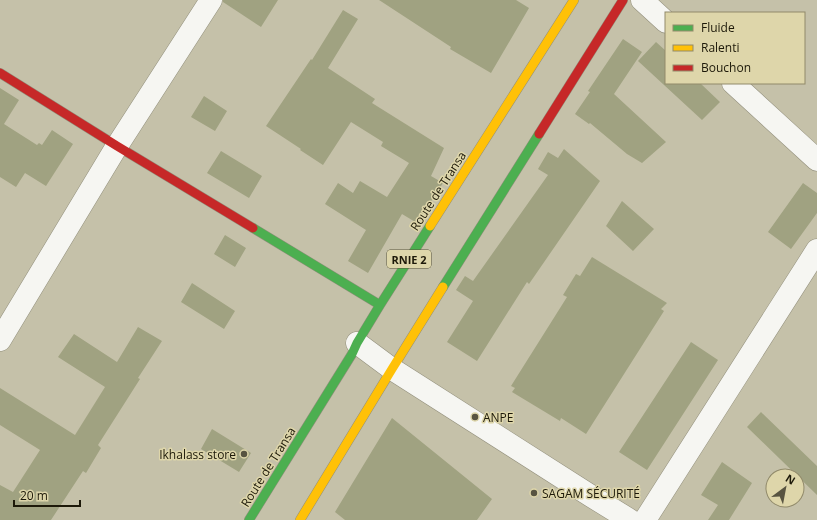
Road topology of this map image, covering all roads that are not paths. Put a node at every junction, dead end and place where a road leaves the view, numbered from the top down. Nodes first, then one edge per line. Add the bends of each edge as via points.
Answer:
1 (211, 0) edge
2 (574, 0) edge
3 (623, 0) edge
4 (642, 0) edge
5 (665, 21) edge
6 (0, 73) edge
7 (734, 84) edge
8 (117, 146) junction
9 (817, 160) edge
10 (817, 250) edge
11 (380, 305) junction
12 (0, 340) edge
13 (357, 343) junction
14 (392, 369) junction
15 (249, 520) edge
16 (300, 520) edge
17 (630, 520) edge
18 (645, 520) edge

1 - 8 street
2 - 11 main road, Route de Transa / RNIE 2
3 - 14 main road
4 - 5 street
6 - 8 main road
7 - 9 street
8 - 11 main road
8 - 12 street
10 - 18 street
11 - 13 main road, Route de Transa / RNIE 2
13 - 14 street
13 - 15 main road, Route de Transa / RNIE 2
14 - 16 main road
14 - 17 street

